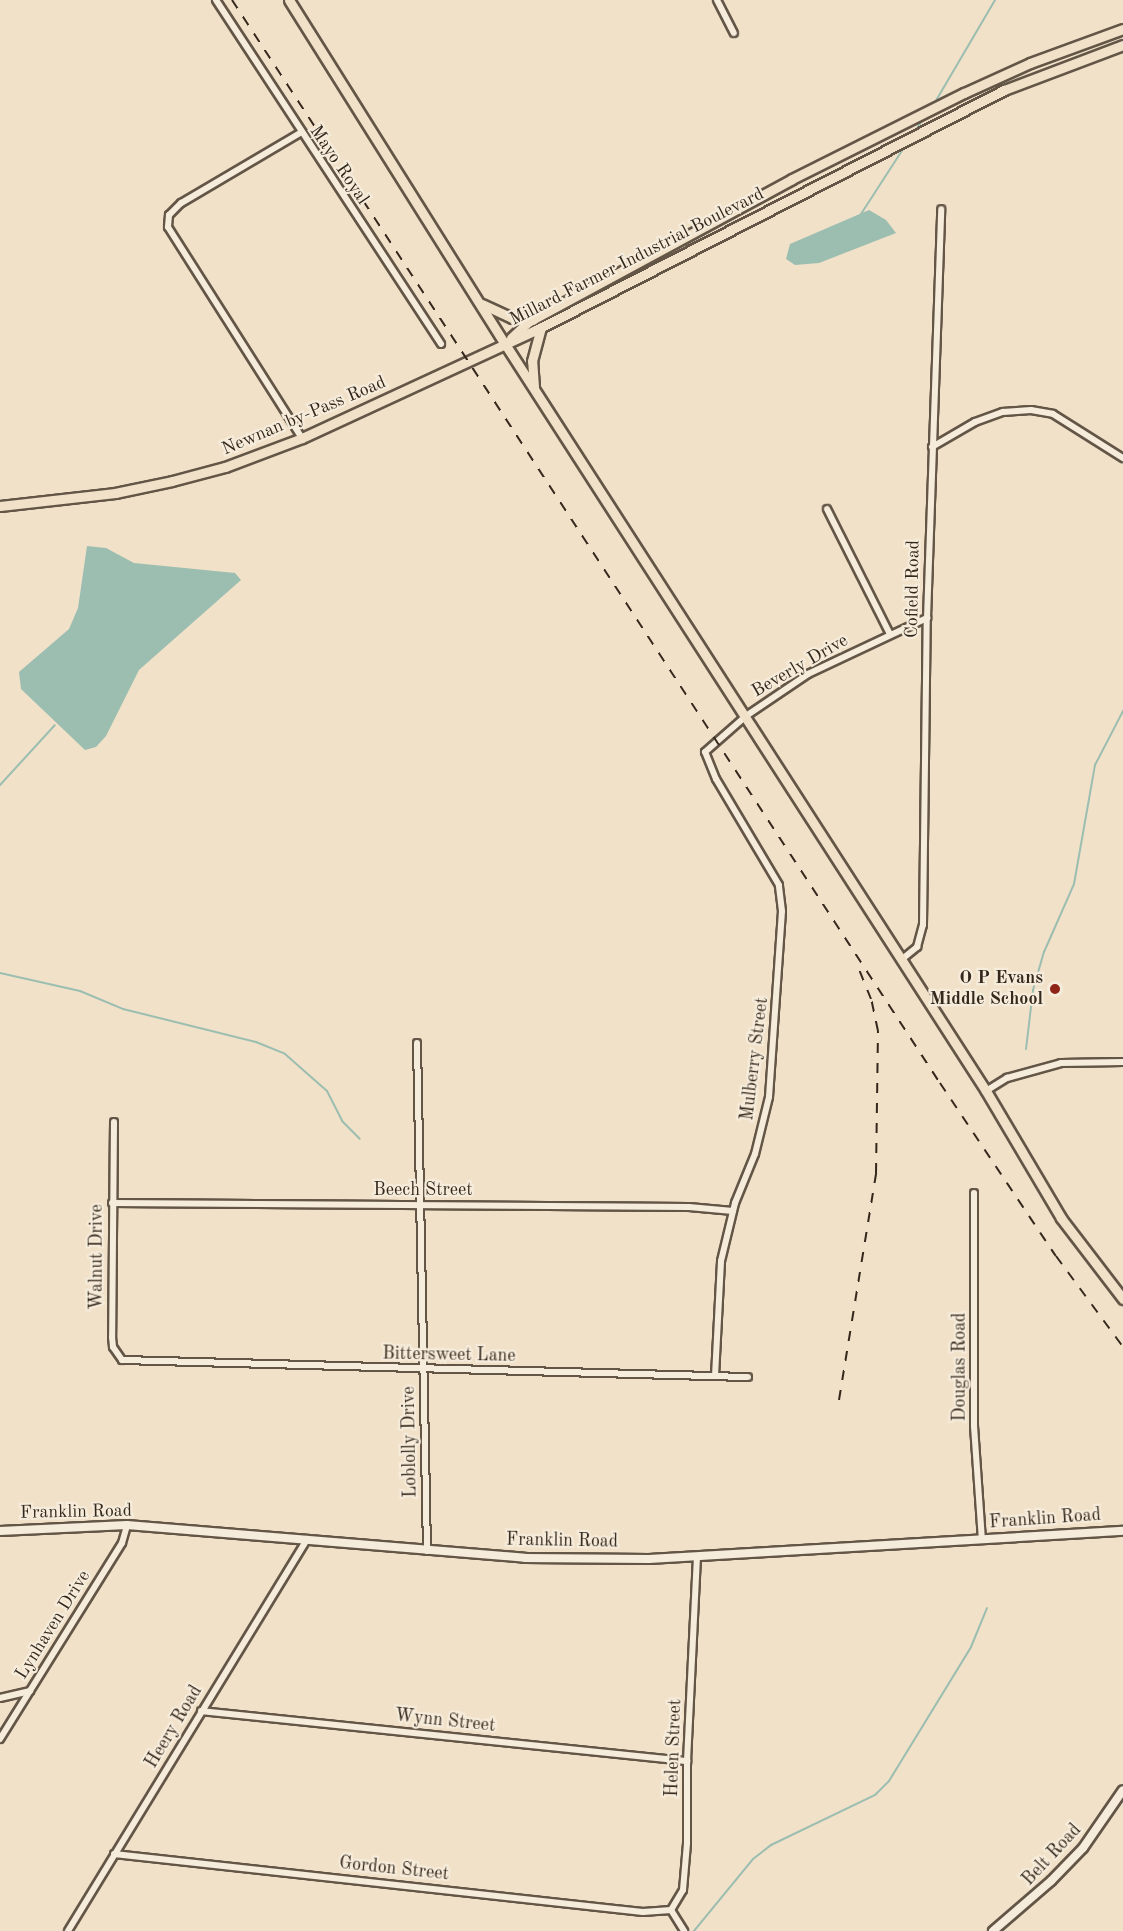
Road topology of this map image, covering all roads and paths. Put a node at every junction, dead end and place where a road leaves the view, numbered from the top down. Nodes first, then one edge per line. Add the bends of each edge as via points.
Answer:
1 (216, 0) edge
2 (289, 0) edge
3 (717, 0) edge
4 (1123, 29) edge
5 (734, 33) dead end
6 (1123, 45) edge
7 (300, 133) junction
8 (941, 209) dead end
9 (477, 300) junction
10 (533, 320) junction
11 (541, 327) junction
12 (441, 344) dead end
13 (505, 344) junction
14 (534, 390) junction
15 (302, 438) junction
16 (932, 447) junction
17 (1123, 458) edge
18 (0, 506) edge
19 (827, 509) dead end
20 (927, 618) junction
21 (890, 634) junction
22 (746, 716) junction
23 (706, 759) joint
24 (901, 960) junction
25 (417, 1043) dead end
26 (1123, 1062) edge
27 (986, 1091) junction
28 (114, 1122) dead end
29 (974, 1194) dead end
30 (112, 1203) junction
31 (419, 1205) junction
32 (733, 1211) junction
33 (1123, 1299) edge
34 (150, 1363) joint
35 (424, 1370) junction
36 (715, 1376) junction
37 (748, 1377) dead end
38 (127, 1525) junction
39 (0, 1531) edge
40 (1123, 1531) edge
41 (308, 1539) junction
42 (982, 1540) junction
43 (427, 1551) junction
44 (697, 1559) junction
45 (30, 1691) junction
46 (0, 1698) edge
47 (201, 1711) junction
48 (0, 1739) edge
49 (687, 1761) junction
50 (1123, 1790) edge
51 (114, 1854) junction
52 (671, 1910) junction
53 (68, 1931) edge
54 (684, 1931) edge
55 (993, 1931) edge

1 - 7 street, Mayo Royal
2 - 9 main road
3 - 5 street
4 - 10 main road, Millard Farmer Industrial Boulevard via 1030,63 964,93 677,239
6 - 11 main road, Millard Farmer Industrial Boulevard via 994,95
7 - 12 street, Mayo Royal
7 - 15 street via 181,203 169,215 168,227
8 - 16 street, Cofield Road
9 - 10 main road via 492,311
9 - 13 main road
10 - 13 main road, Millard Farmer Industrial Boulevard
11 - 13 main road, Millard Farmer Industrial Boulevard
11 - 14 main road via 532,361
13 - 14 main road
13 - 15 main road, Newnan by-Pass Road
14 - 22 main road
15 - 18 main road, Newnan by-Pass Road via 225,467 172,481 115,493
16 - 17 street via 984,418 1031,410 1053,414
16 - 20 street, Cofield Road
19 - 21 street
20 - 21 street, Beverly Drive
20 - 24 street, Cofield Road via 923,925 917,947
21 - 22 street, Beverly Drive via 808,674
22 - 23 street, Beverly Drive via 705,752
22 - 24 main road
23 - 32 street, Mulberry Street via 770,865 779,885 782,911 769,1097 752,1164
24 - 27 main road
25 - 31 street, Loblolly Drive
26 - 27 street via 1061,1063 1007,1078
27 - 33 main road via 1061,1218
28 - 30 street, Walnut Drive
29 - 42 street, Douglas Road via 974,1426
30 - 31 street, Beech Street
30 - 34 street, Walnut Drive via 113,1347 122,1360
31 - 32 street, Beech Street via 690,1207
31 - 35 street, Loblolly Drive
32 - 36 street, Mulberry Street via 718,1281
34 - 35 street, Bittersweet Lane
35 - 36 street, Bittersweet Lane
35 - 43 street, Loblolly Drive
36 - 37 street, Bittersweet Lane
38 - 39 main road, Franklin Road
38 - 41 main road, Franklin Road
38 - 45 street, Lynhaven Drive via 122,1543
40 - 42 main road, Franklin Road
41 - 43 main road, Franklin Road
41 - 47 street, Heery Road
42 - 44 main road, Franklin Road
43 - 44 main road, Franklin Road via 525,1558
44 - 49 street, Helen Street
45 - 46 street
45 - 48 street, Lynhaven Drive
47 - 49 street, Wynn Street
47 - 51 street, Heery Road
49 - 52 street, Helen Street via 683,1890
50 - 55 street, Belt Road via 1083,1848
51 - 52 street, Gordon Street via 643,1912
51 - 53 street, Heery Road
52 - 54 street

